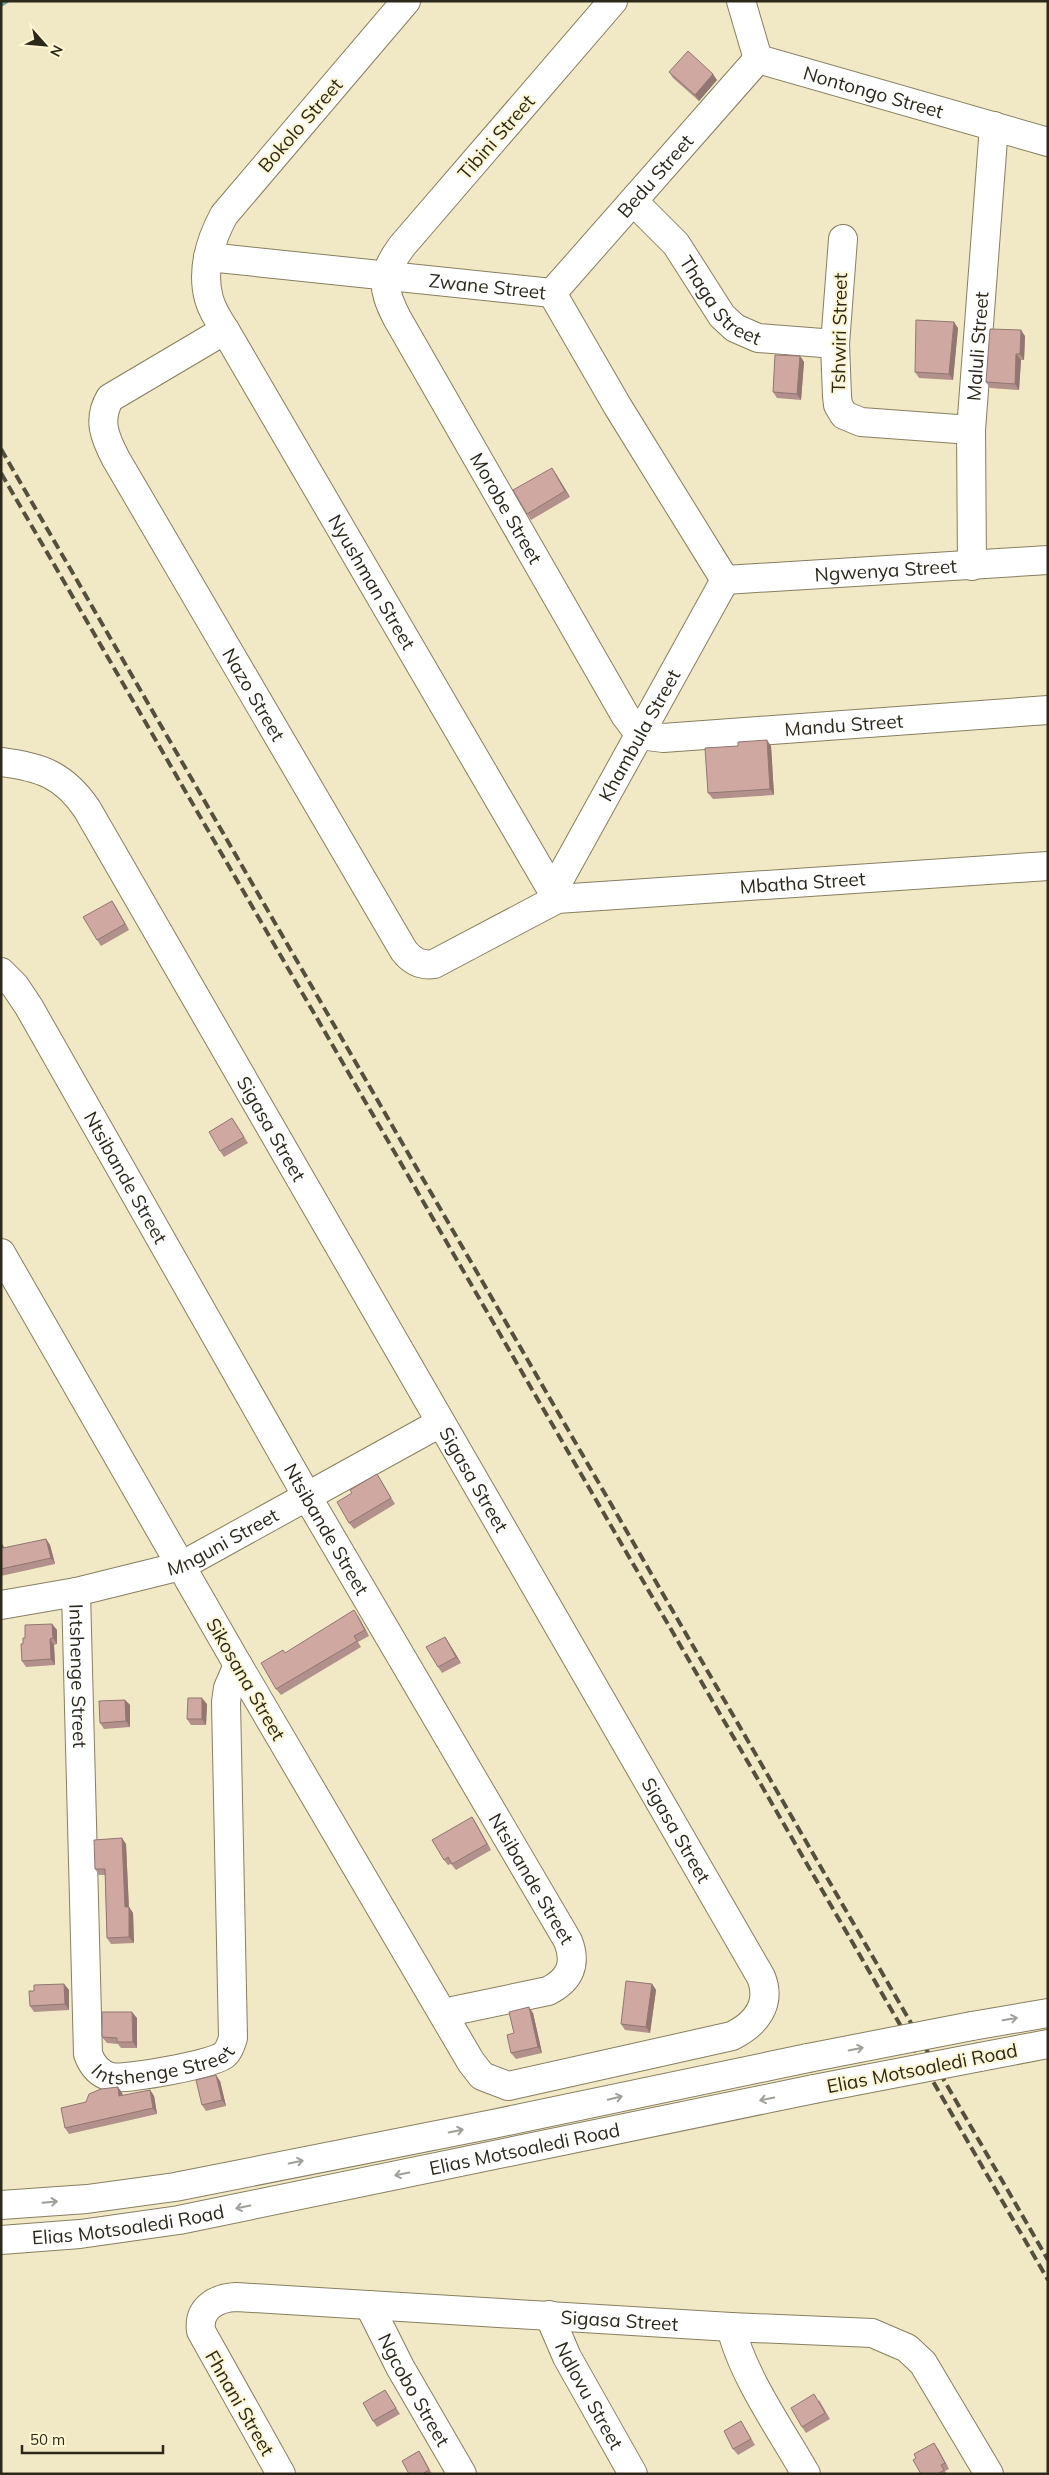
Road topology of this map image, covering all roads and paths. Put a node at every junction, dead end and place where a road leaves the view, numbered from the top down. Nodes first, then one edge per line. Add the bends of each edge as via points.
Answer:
1 (406, 1) edge
2 (613, 1) edge
3 (741, 1) edge
4 (758, 59) junction
5 (994, 126) junction
6 (1048, 142) edge
7 (633, 201) junction
8 (843, 240) dead end
9 (208, 257) junction
10 (384, 277) junction
11 (552, 293) junction
12 (225, 330) junction
13 (836, 344) junction
14 (971, 430) junction
15 (1048, 560) edge
16 (972, 566) junction
17 (725, 580) junction
18 (1048, 710) edge
19 (640, 735) junction
20 (1, 762) edge
21 (1048, 866) edge
22 (555, 895) junction
23 (1, 972) edge
24 (1, 1253) edge
25 (440, 1423) junction
26 (308, 1498) junction
27 (181, 1566) junction
28 (76, 1592) junction
29 (1, 1605) edge
30 (238, 1665) junction
31 (443, 2013) junction
32 (1048, 2013) edge
33 (1048, 2044) edge
34 (508, 2086) joint
35 (1, 2205) edge
36 (1, 2240) edge
37 (369, 2305) junction
38 (549, 2315) junction
39 (731, 2328) junction
40 (201, 2331) joint
41 (281, 2474) edge
42 (462, 2474) edge
43 (633, 2474) edge
44 (806, 2474) edge
45 (988, 2474) edge

1 - 9 street, Bokolo Street via 224,215 213,236
2 - 10 street, Tibini Street via 402,246
3 - 4 street
4 - 5 street, Nontongo Street
4 - 7 street, Bedu Street
5 - 6 street, Nontongo Street
5 - 14 street, Maluli Street
7 - 11 street, Bedu Street
7 - 13 street, Thaga Street via 676,244 722,316 735,328 758,338
8 - 13 street, Tshwiri Street
9 - 10 street, Zwane Street
9 - 12 street, Nyushman Street via 206,284 209,301
10 - 11 street, Zwane Street
10 - 19 street, Morobe Street via 395,313 624,715
11 - 17 street, Zwane Street
12 - 22 street, Nyushman Street
12 - 22 street, Nazo Street via 110,398 102,420 105,435 121,468 409,956 423,964 434,964
13 - 14 street, Tshwiri Street via 838,405 844,415 857,422
14 - 16 street, Maluli Street
15 - 16 street, Ngwenya Street
16 - 17 street, Ngwenya Street
17 - 19 street, Khambula Street
18 - 19 street, Mandu Street via 663,738
19 - 22 street, Khambula Street
20 - 25 street, Sigasa Street via 50,773 76,792
21 - 22 street, Mbatha Street
23 - 26 street, Ntsibande Street via 29,1007
24 - 27 street, Sikosana Street
25 - 26 street, Mnguni Street
25 - 34 street, Sigasa Street via 765,1987 764,2005 759,2014 744,2030 732,2036
26 - 27 street, Mnguni Street
26 - 31 street, Ntsibande Street via 572,1950 570,1974 548,1991
27 - 28 street, Mnguni Street
27 - 30 street, Sikosana Street
28 - 29 street, Mnguni Street
28 - 30 street, Intshenge Street via 88,2054 92,2064 111,2077 218,2059 224,2055 233,2038 226,1702
30 - 31 street, Sikosana Street
31 - 34 street, Sikosana Street via 476,2070 489,2080
35 -> 32 street, Elias Motsoaledi Road, bridge via 87,2199 175,2187 808,2058
33 -> 36 street, Elias Motsoaledi Road, bridge via 179,2220 80,2234
37 - 38 street, Sigasa Street
37 - 40 street, Sigasa Street via 225,2297 214,2301 204,2312
37 - 42 street, Ngcobo Street via 400,2367
38 - 39 street, Sigasa Street
38 - 43 street, Ndlovu Street via 567,2357
39 - 44 street via 749,2374
39 - 45 street, Sigasa Street via 872,2333 907,2348 924,2363
40 - 41 street, Fhnani Street

